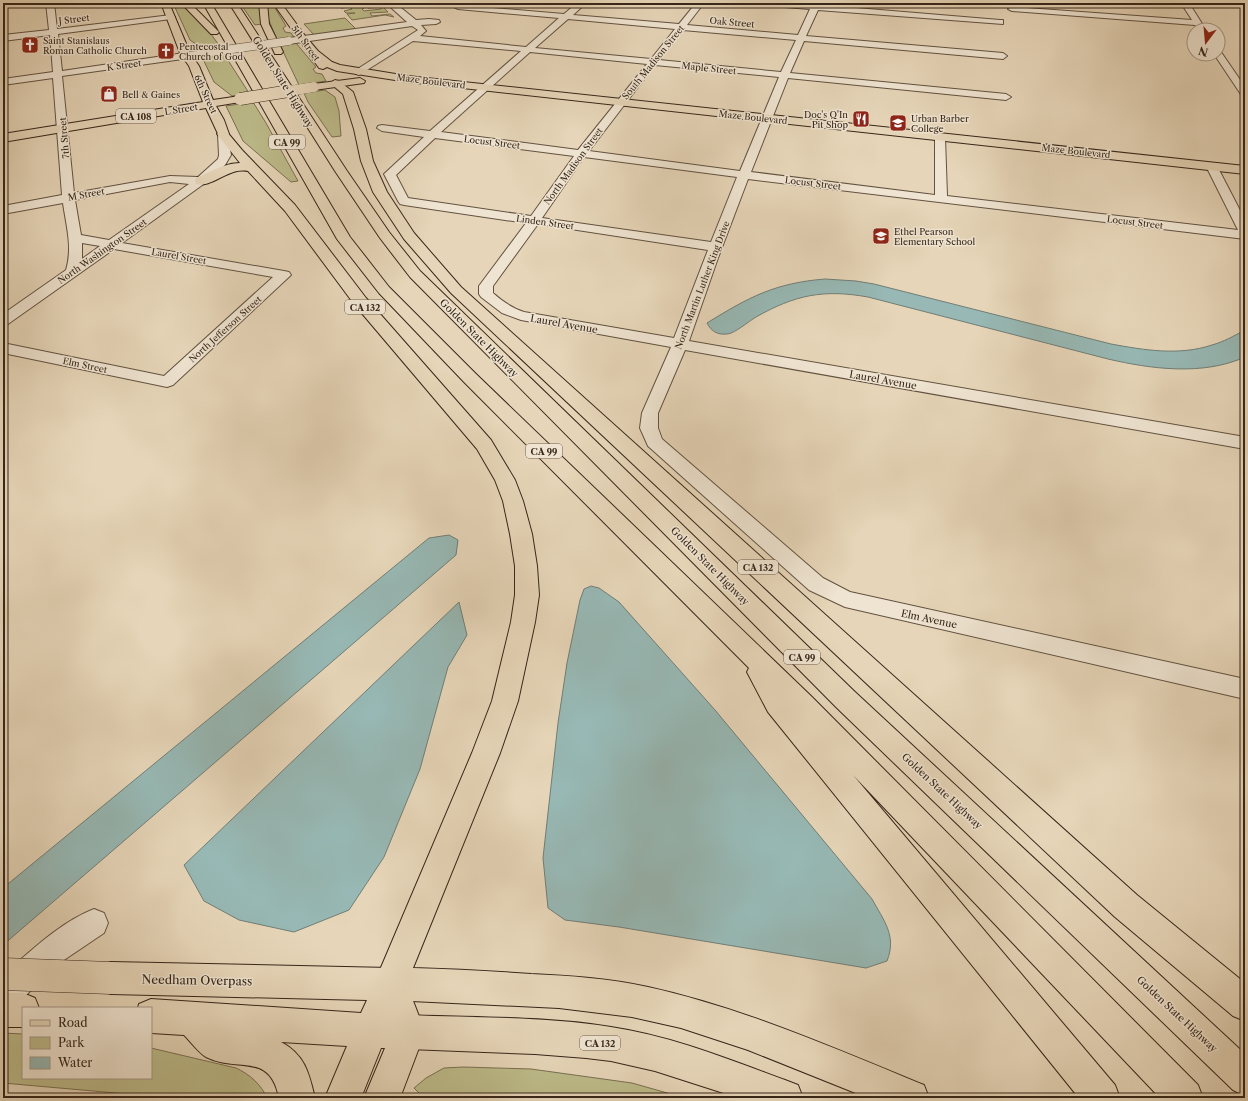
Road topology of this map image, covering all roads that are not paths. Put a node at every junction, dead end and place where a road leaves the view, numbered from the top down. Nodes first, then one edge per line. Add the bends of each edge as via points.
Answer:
1 (50, 3) edge
2 (165, 3) edge
3 (185, 3) edge
4 (207, 3) edge
5 (233, 3) edge
6 (263, 3) edge
7 (278, 3) edge
8 (390, 3) edge
9 (582, 3) edge
10 (700, 3) edge
11 (759, 3) edge
12 (1062, 3) edge
13 (1185, 3) edge
14 (816, 5) edge
15 (458, 7) edge
16 (1012, 9) dead end
17 (1065, 13) junction
18 (172, 17) junction
19 (565, 17) junction
20 (1000, 22) dead end
21 (1186, 22) edge
22 (1196, 22) edge
23 (413, 23) junction
24 (680, 28) junction
25 (422, 30) junction
26 (53, 32) junction
27 (3, 38) edge
28 (412, 38) junction
29 (303, 39) junction
30 (801, 39) junction
31 (231, 45) junction
32 (528, 50) junction
33 (315, 53) junction
34 (187, 56) junction
35 (1003, 56) dead end
36 (652, 62) junction
37 (1223, 62) edge
38 (359, 72) junction
39 (57, 75) junction
40 (386, 76) junction
41 (786, 76) junction
42 (408, 79) junction
43 (3, 82) edge
44 (325, 85) junction
45 (484, 88) junction
46 (1245, 94) edge
47 (1006, 97) dead end
48 (620, 103) junction
49 (209, 104) junction
50 (299, 105) junction
51 (767, 119) junction
52 (221, 127) junction
53 (63, 128) junction
54 (347, 128) dead end
55 (382, 128) dead end
56 (432, 135) junction
57 (940, 137) junction
58 (3, 138) edge
59 (583, 154) junction
60 (354, 158) dead end
61 (219, 164) junction
62 (1212, 166) junction
63 (259, 167) junction
64 (1245, 170) edge
65 (744, 175) junction
66 (170, 179) junction
67 (201, 181) junction
68 (289, 187) dead end
69 (68, 197) junction
70 (941, 199) junction
71 (3, 210) edge
72 (534, 221) junction
73 (375, 222) junction
74 (1245, 232) edge
75 (1245, 235) edge
76 (74, 238) junction
77 (111, 244) junction
78 (716, 247) junction
79 (72, 272) junction
80 (284, 275) joint
81 (521, 316) joint
82 (3, 321) edge
83 (680, 344) junction
84 (3, 348) edge
85 (445, 354) junction
86 (167, 382) joint
87 (1245, 443) edge
88 (661, 449) joint
89 (753, 656) junction
90 (1245, 689) edge
91 (94, 923) dead end
92 (3, 974) edge
93 (390, 984) junction
94 (3, 995) edge
95 (1245, 1004) edge
96 (3, 1010) edge
97 (22, 1010) edge
98 (152, 1016) edge
99 (192, 1019) junction
100 (371, 1030) junction
101 (408, 1032) junction
102 (1245, 1078) edge
103 (298, 1098) edge
104 (343, 1098) edge
105 (382, 1098) edge
106 (785, 1098) edge
107 (912, 1098) edge
108 (1102, 1098) edge
109 (1185, 1098) edge

1 - 26 street, 7th Street
2 - 18 main road, 6th Street
3 - 31 main road
4 - 31 main road, CA 99
5 - 50 main road, Golden State Highway / CA 99
6 - 50 main road via 265,24 284,64
7 - 29 main road, 5th Street
8 - 23 street
9 - 19 street
10 - 24 street, South Madison Street
11 - 14 street
12 - 17 street
13 - 22 street
14 - 20 street
14 - 30 street, North Martin Luther King Drive
15 - 19 street, Oak Street
16 - 17 street
17 - 21 street
18 - 26 street, J Street
18 - 34 main road, 6th Street
19 - 24 street, Oak Street
19 - 32 street
23 - 25 street
23 - 25 street, K Street via 439,20
23 - 29 street, K Street
24 - 30 street, Oak Street
24 - 36 street, South Madison Street
25 - 28 street
26 - 27 street, J Street
26 - 39 street, 7th Street
28 - 32 street, Maple Street
28 - 38 street
29 - 33 main road, 5th Street
29 - 34 street, K Street, bridge
30 - 35 street, Oak Street
30 - 41 street, North Martin Luther King Drive
31 - 85 main road, CA 99 via 344,239 384,290
32 - 36 street, Maple Street
32 - 45 street
33 - 38 main road, Maze Boulevard via 337,68
33 - 44 main road, 5th Street
34 - 39 street, K Street
34 - 49 main road, 6th Street via 194,66
36 - 41 street, Maple Street
36 - 48 street, South Madison Street
37 - 46 street
38 - 40 main road, Maze Boulevard
39 - 43 street, K Street
39 - 53 street, 7th Street
40 - 42 main road, Maze Boulevard
40 - 44 main road, L Street
41 - 47 street, Maple Street
41 - 51 street, North Martin Luther King Drive
42 - 44 main road, L Street via 379,79
42 - 45 main road, Maze Boulevard
44 - 49 main road, L Street / CA 108, bridge
44 - 54 main road via 344,101
44 - 95 main road, CA 132 via 348,92 367,161 380,192 409,236 456,290 1126,906
45 - 48 main road, Maze Boulevard
45 - 56 street
48 - 51 main road, Maze Boulevard
48 - 59 street, North Madison Street
49 - 52 main road, 6th Street / CA 132
49 - 53 main road, L Street / CA 108
50 - 73 main road, Golden State Highway / CA 99 via 317,137
51 - 57 main road, Maze Boulevard
51 - 65 street, North Martin Luther King Drive
52 - 61 street, 6th Street via 225,156
52 - 63 main road, CA 132
53 - 58 main road, L Street / CA 108
53 - 69 street, 7th Street
55 - 56 street, Locust Street
56 - 59 street, Locust Street
56 - 72 street, Linden Street via 390,174 404,201
57 - 62 main road, Maze Boulevard
57 - 70 street
59 - 65 street, Locust Street
59 - 72 street, North Madison Street
60 - 73 main road
61 - 66 street, M Street
61 - 67 street
62 - 64 main road, Maze Boulevard
62 - 74 street
63 - 67 main road via 234,166
63 - 93 main road, CA 132 via 360,301 484,445 505,480 521,534 527,595 524,622 505,701
65 - 70 street, Locust Street
65 - 78 street, North Martin Luther King Drive
66 - 67 street, M Street
66 - 69 street, M Street
67 - 77 street, North Washington Street
68 - 85 main road via 386,308
69 - 71 street, M Street
69 - 76 street, 7th Street
70 - 75 street, Locust Street
72 - 78 street, Linden Street
72 - 81 street, North Madison Street via 486,286 486,294 497,304 510,313
73 - 102 main road, Golden State Highway / CA 99 via 396,252 434,294 840,694
76 - 77 street, Laurel Street
76 - 79 street, 7th Street via 75,263
77 - 79 street, North Washington Street
77 - 80 street, Laurel Street
78 - 83 street, North Martin Luther King Drive
79 - 82 street, North Washington Street
80 - 86 street, North Jefferson Street
81 - 83 street, Laurel Avenue
83 - 87 street, Laurel Avenue
83 - 88 street, North Martin Luther King Drive via 650,412 650,434
84 - 86 street, Elm Street
85 - 89 main road, CA 99
88 - 90 street, Elm Avenue via 816,584 845,599
89 - 108 main road via 777,704
89 - 109 main road, CA 99
91 - 94 street via 54,950
92 - 93 main road, Needham Overpass, bridge
93 - 100 main road, CA 132
93 - 101 main road
93 - 107 main road, Needham Overpass via 572,993 645,1003 743,1031
96 - 97 main road
98 - 99 main road
99 - 100 main road
99 - 103 main road via 216,1044 261,1050 281,1061 293,1078
100 - 101 main road, CA 132
100 - 104 main road
101 - 105 main road
101 - 106 main road, CA 132 via 539,1037 610,1044 704,1067

